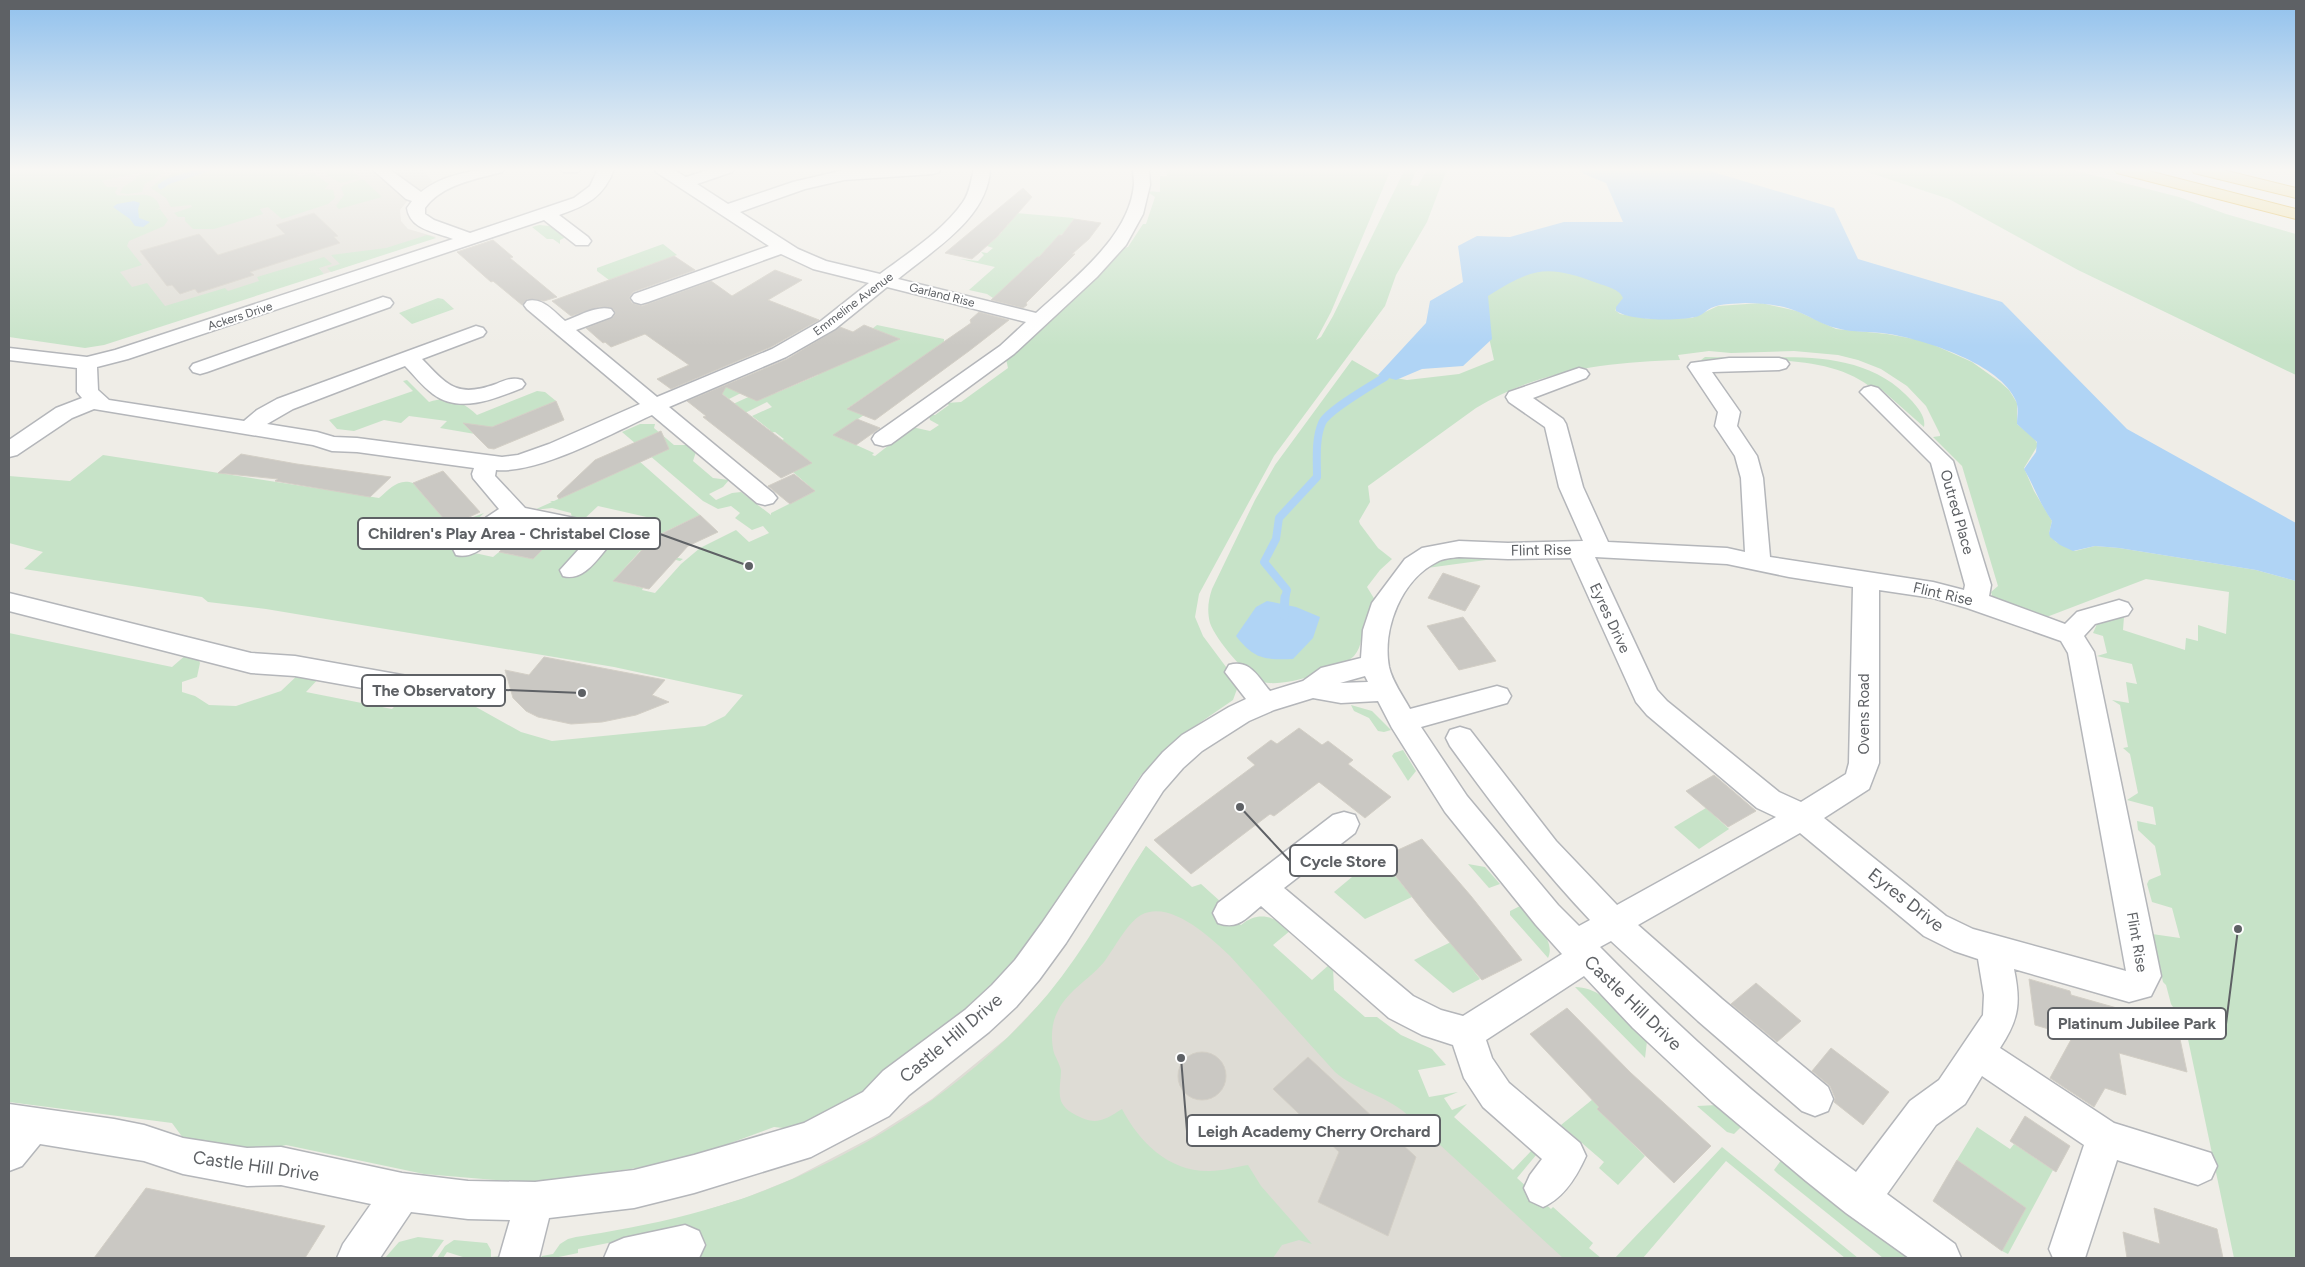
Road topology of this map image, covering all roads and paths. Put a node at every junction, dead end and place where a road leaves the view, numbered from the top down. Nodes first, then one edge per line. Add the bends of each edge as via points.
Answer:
1 (441, 228) edge
2 (504, 228) edge
3 (565, 228) edge
4 (753, 228) edge
5 (949, 228) edge
6 (1127, 228) edge
7 (468, 240) junction
8 (582, 241) dead end
9 (782, 247) junction
10 (885, 281) junction
11 (642, 298) dead end
12 (384, 303) dead end
13 (534, 305) dead end
14 (269, 306) junction
15 (604, 312) dead end
16 (1041, 320) junction
17 (562, 329) junction
18 (476, 332) dead end
19 (294, 335) junction
20 (9, 354) edge
21 (409, 358) junction
22 (87, 363) junction
23 (1779, 364) dead end
24 (1698, 367) joint
25 (200, 368) dead end
26 (1579, 374) dead end
27 (515, 384) dead end
28 (1872, 392) dead end
29 (97, 400) junction
30 (655, 405) junction
31 (249, 428) junction
32 (883, 439) dead end
33 (9, 450) edge
34 (488, 464) junction
35 (765, 498) dead end
36 (514, 510) junction
37 (607, 533) junction
38 (643, 540) dead end
39 (465, 549) dead end
40 (1589, 549) junction
41 (1758, 562) junction
42 (572, 570) dead end
43 (1866, 579) junction
44 (1974, 601) junction
45 (9, 602) edge
46 (2119, 609) dead end
47 (2070, 635) junction
48 (1375, 664) junction
49 (1240, 672) dead end
50 (412, 686) dead end
51 (1313, 688) junction
52 (1385, 691) junction
53 (1497, 696) dead end
54 (1264, 703) junction
55 (1402, 721) junction
56 (1460, 738) dead end
57 (1802, 817) junction
58 (1344, 824) dead end
59 (1262, 888) junction
60 (1230, 913) dead end
61 (1614, 922) junction
62 (1994, 949) junction
63 (1580, 951) junction
64 (1466, 1033) junction
65 (1979, 1054) junction
66 (1815, 1099) dead end
67 (16, 1134) edge
68 (2106, 1138) junction
69 (2198, 1166) dead end
70 (1542, 1188) dead end
71 (402, 1192) junction
72 (1860, 1199) junction
73 (535, 1202) junction
74 (685, 1245) dead end
75 (2069, 1249) dead end
76 (357, 1258) edge
77 (519, 1258) edge
78 (624, 1258) edge
79 (1941, 1258) edge

1 - 7 street
2 - 7 street, Ackers Drive
3 - 8 street
4 - 9 street, Garland Rise
5 - 10 street, Emmeline Avenue
6 - 16 street via 1120,242
7 - 14 street, Ackers Drive
9 - 10 street, Garland Rise via 820,264
9 - 11 street
10 - 16 street, Garland Rise
10 - 30 street, Emmeline Avenue via 828,325 778,354
12 - 19 street
13 - 17 street
14 - 19 street
14 - 22 street, Ackers Drive via 121,355
15 - 17 street
16 - 32 street via 1006,351
17 - 30 street
18 - 21 street
19 - 25 street
20 - 22 street, Ackers Drive
21 - 27 street via 443,390 453,395 483,395
21 - 31 street via 285,404
22 - 29 street via 88,392
23 - 24 street
24 - 41 street via 1730,412 1726,426 1746,456 1752,478
26 - 40 street, Eyres Drive via 1517,397 1554,424
28 - 44 street, Outred Place via 1942,461 1978,585
29 - 31 street, Emmeline Avenue via 102,405
29 - 33 street via 64,413
30 - 34 street, Emmeline Avenue via 537,457
30 - 35 street
31 - 34 street, Emmeline Avenue via 332,444
34 - 36 street via 484,478
36 - 37 street via 517,514
36 - 39 street
37 - 38 street
37 - 42 street
40 - 41 street, Flint Rise via 1704,554
40 - 48 street, Flint Rise via 1459,549 1426,557 1406,573 1382,611 1374,644
40 - 57 street, Eyres Drive via 1651,702 1768,800
41 - 43 street, Flint Rise
43 - 44 street, Flint Rise
43 - 57 street, Ovens Road via 1862,775 1856,784
44 - 47 street, Flint Rise
45 - 50 street via 251,663 295,666
46 - 47 street via 2086,618
47 - 62 street, Flint Rise via 2081,652 2144,976 2137,986 2125,986
48 - 51 street, Castle Hill Drive via 1332,675
48 - 52 street, Castle Hill Drive
49 - 54 street
51 - 52 street, Castle Hill Drive via 1342,693
51 - 54 street, Castle Hill Drive
52 - 55 street, Castle Hill Drive
53 - 55 street
54 - 73 street, Castle Hill Drive via 1218,726 1173,760 1153,783 1027,970 977,1021 896,1083 876,1104 811,1139 694,1174 634,1189
55 - 63 street, Castle Hill Drive via 1468,820
56 - 61 street via 1546,850
57 - 61 street
57 - 62 street, Eyres Drive via 1935,926 1966,941
58 - 59 street
59 - 60 street
59 - 64 street via 1401,1006 1434,1024
61 - 63 street
61 - 66 street via 1672,979
62 - 65 street via 2001,1014
63 - 64 street
63 - 72 street, Castle Hill Drive via 1645,1017 1725,1090
64 - 70 street via 1476,1066 1496,1095 1567,1156
65 - 68 street
65 - 72 street via 1952,1092 1920,1116
67 - 71 street, Castle Hill Drive via 114,1137 183,1156 247,1167 281,1166
68 - 69 street
68 - 75 street
71 - 73 street, Castle Hill Drive via 468,1200
71 - 76 street
72 - 79 street, Castle Hill Drive
73 - 77 street
74 - 78 street

